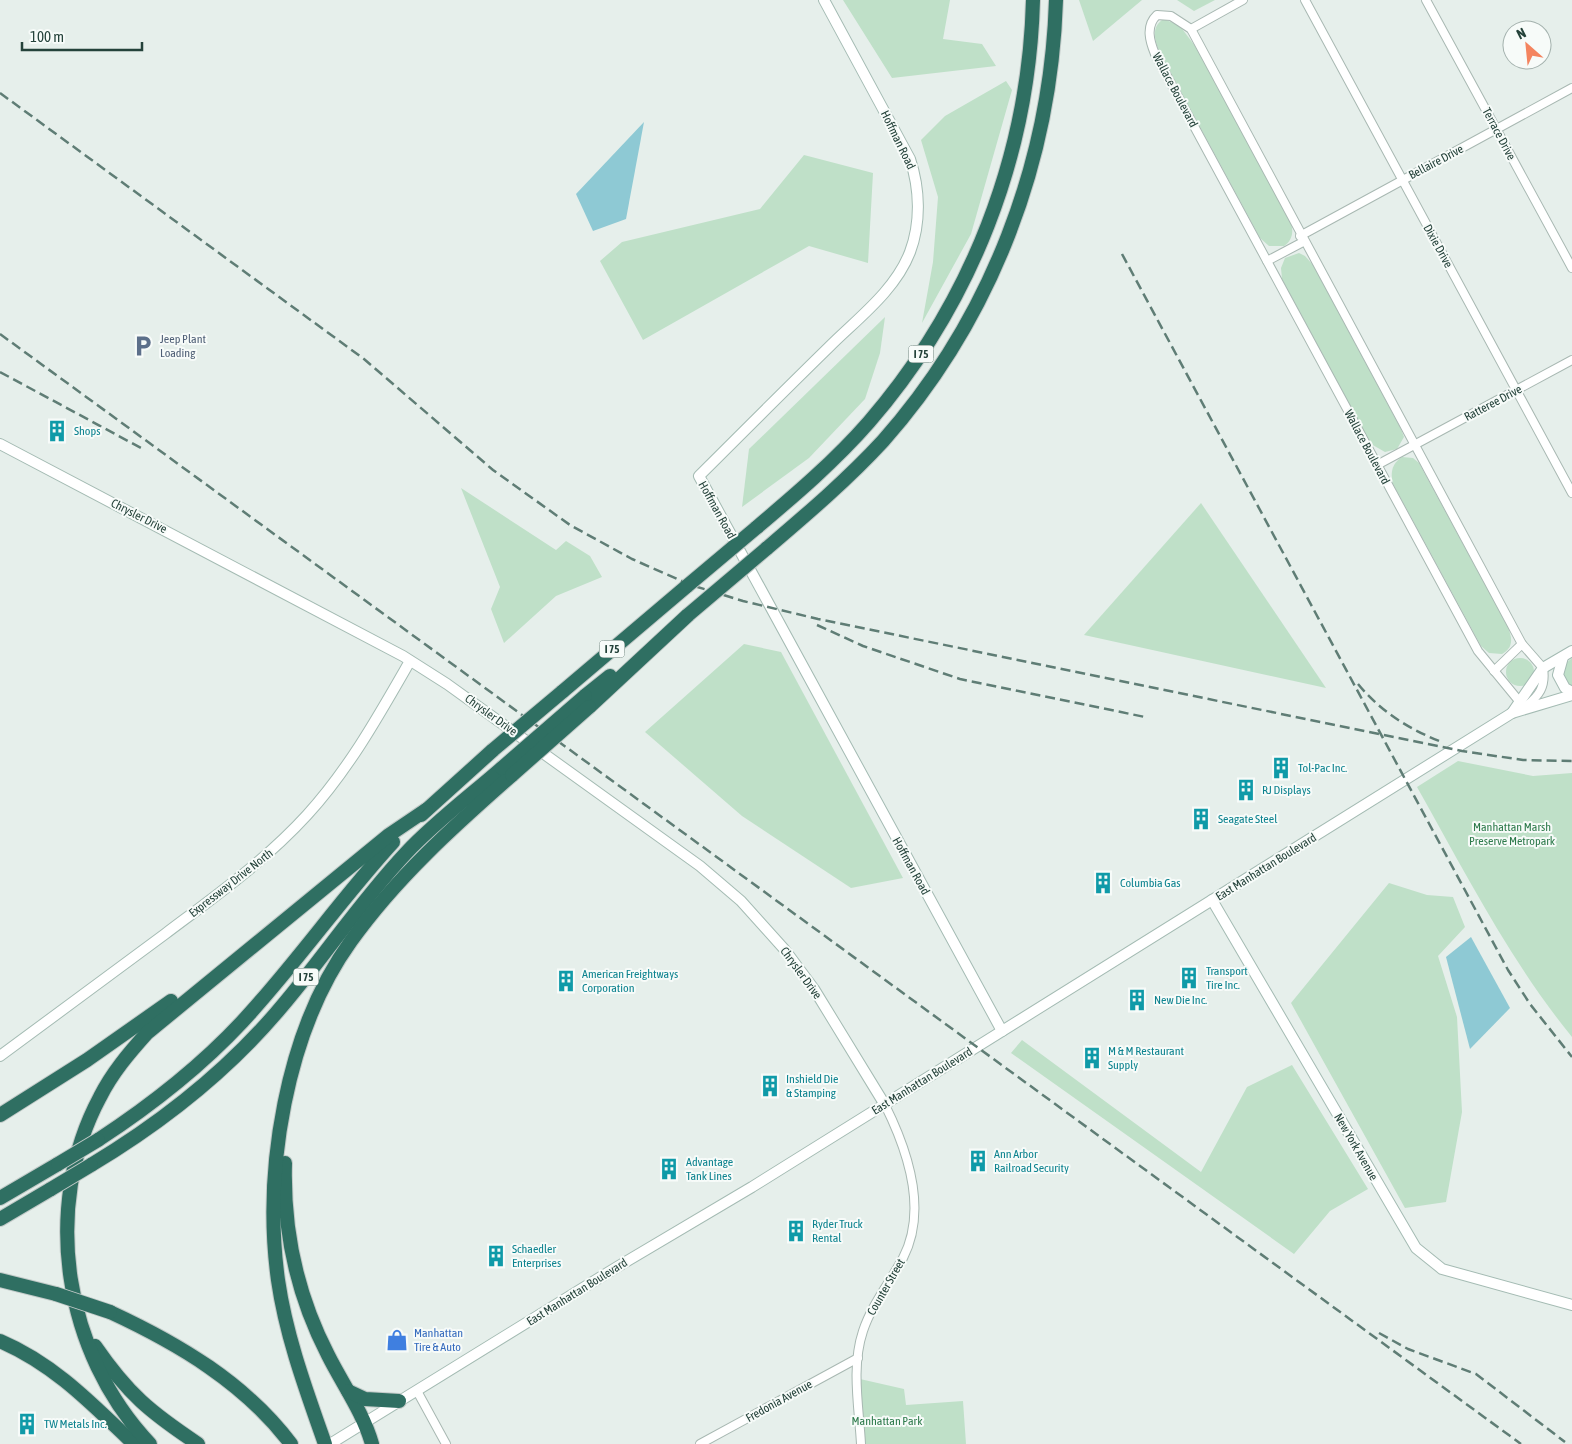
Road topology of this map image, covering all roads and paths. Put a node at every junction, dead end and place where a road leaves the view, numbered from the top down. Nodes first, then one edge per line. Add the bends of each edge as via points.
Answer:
1 (824, 0) edge
2 (1033, 0) edge
3 (1056, 0) edge
4 (1243, 0) edge
5 (1305, 0) edge
6 (1426, 0) edge
7 (1190, 29) junction
8 (1572, 88) edge
9 (1497, 129) junction
10 (1402, 180) junction
11 (1302, 239) junction
12 (1267, 261) junction
13 (1572, 268) edge
14 (1572, 360) edge
15 (1516, 390) junction
16 (0, 444) edge
17 (1414, 445) junction
18 (1377, 465) junction
19 (1572, 493) edge
20 (1522, 644) junction
21 (1568, 653) edge
22 (410, 661) junction
23 (1544, 668) junction
24 (1494, 671) junction
25 (1572, 693) edge
26 (1518, 708) junction
27 (507, 772) junction
28 (426, 810) junction
29 (1212, 900) junction
30 (340, 958) junction
31 (215, 977) junction
32 (1002, 1031) junction
33 (0, 1056) edge
34 (885, 1104) junction
35 (0, 1114) edge
36 (0, 1198) edge
37 (0, 1219) edge
38 (0, 1280) edge
39 (1572, 1305) edge
40 (82, 1328) junction
41 (0, 1341) edge
42 (858, 1358) junction
43 (348, 1391) junction
44 (418, 1391) junction
45 (399, 1401) junction
46 (365, 1422) junction
47 (134, 1444) edge
48 (150, 1444) edge
49 (198, 1444) edge
50 (291, 1444) edge
51 (325, 1444) edge
52 (330, 1444) edge
53 (372, 1444) edge
54 (446, 1444) edge
55 (700, 1444) edge
56 (862, 1444) edge

1 - 32 street, Hoffman Road via 895,129 914,171 918,216 910,253 886,290 699,476
2 - 28 highway, I 75, bridge via 1027,80 1000,195 952,303 896,389 848,445 756,528
3 - 27 highway, I 75, bridge via 1053,54 1032,163 1004,247 980,300 944,362 872,452 836,488
4 - 7 street
5 - 10 street, Dixie Drive
6 - 9 street, Terrace Drive
7 - 11 street, Wallace Boulevard
7 - 12 street, Wallace Boulevard via 1171,16 1157,15 1149,30 1152,46
8 - 9 street, Bellaire Drive
9 - 10 street, Bellaire Drive
9 - 13 street, Terrace Drive
10 - 11 street, Bellaire Drive
10 - 15 street, Dixie Drive
11 - 12 street, Bellaire Drive
11 - 17 street, Wallace Boulevard
12 - 18 street, Wallace Boulevard
14 - 15 street, Ratteree Drive
15 - 17 street, Ratteree Drive
15 - 19 street, Dixie Drive
16 - 22 street, Chrysler Drive
17 - 18 street, Ratteree Drive
17 - 20 street, Wallace Boulevard
18 - 24 street, Wallace Boulevard via 1478,651
20 - 23 street, Wallace Boulevard
20 - 24 street
21 - 23 street, East Manhattan Boulevard
21 - 25 street via 1558,675
22 - 33 street, Expressway Drive North via 342,773 307,816 272,850 236,881
22 - 34 street, Chrysler Drive via 454,688 700,866 741,901 785,950 814,989
23 - 26 street, East Manhattan Boulevard
24 - 26 street, Wallace Boulevard
25 - 26 street, East Manhattan Boulevard
26 - 29 street, East Manhattan Boulevard
27 - 30 highway via 408,871
27 - 37 highway, I 75, bridge via 418,840 354,912 276,1013 223,1069 162,1119 91,1166
28 - 31 highway via 389,836
28 - 36 highway, I 75, bridge via 361,877 232,1032 160,1097 98,1140
29 - 32 street, East Manhattan Boulevard
29 - 39 street, New York Avenue via 1416,1248 1442,1269
30 - 43 highway via 313,1027 298,1079 287,1136 285,1187 289,1238 302,1290 327,1354
30 - 51 highway via 309,1019 293,1070 280,1134 274,1206 276,1265 283,1308 298,1366
31 - 35 highway via 195,984 87,1060
31 - 40 highway via 159,1022 128,1055 104,1090 86,1126 72,1180 67,1230 73,1292
32 - 34 street, East Manhattan Boulevard
34 - 42 street, Counter Street via 911,1180 914,1195 912,1228 906,1252 868,1317
34 - 44 street, East Manhattan Boulevard
38 - 50 highway, bridge via 110,1312 155,1333 207,1364 254,1404
40 - 48 highway via 112,1394
40 - 49 highway via 137,1400
41 - 47 highway via 34,1358 63,1378
42 - 55 street, Fredonia Avenue
42 - 56 street, Counter Street via 856,1377
43 - 45 highway via 365,1399
43 - 46 highway
44 - 45 street, East Manhattan Boulevard
44 - 54 street
45 - 46 street, East Manhattan Boulevard
46 - 52 street, East Manhattan Boulevard
46 - 53 highway

